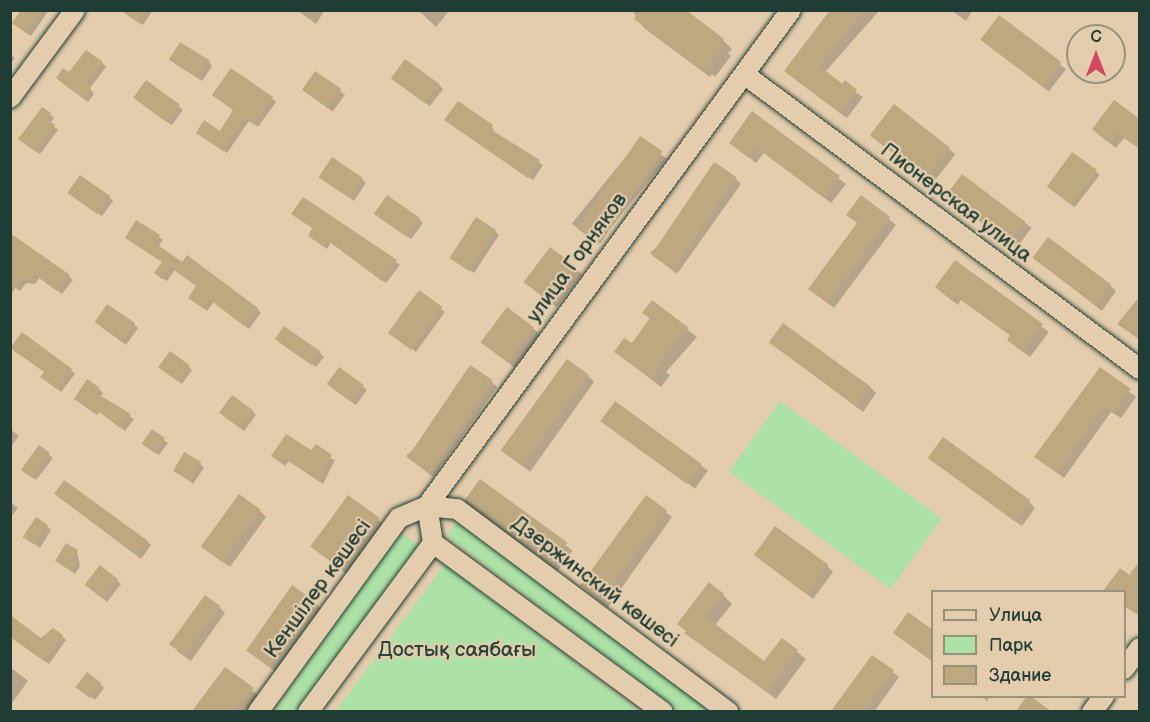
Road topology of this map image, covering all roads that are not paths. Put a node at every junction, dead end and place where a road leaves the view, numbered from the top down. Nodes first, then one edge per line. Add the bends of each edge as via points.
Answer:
1 (75, 10) edge
2 (792, 10) edge
3 (744, 74) junction
4 (10, 98) edge
5 (1140, 369) edge
6 (427, 506) junction
7 (433, 543) junction
8 (1140, 648) edge
9 (1126, 668) edge
10 (1102, 698) edge
11 (258, 711) edge
12 (308, 711) edge
13 (663, 711) edge
14 (728, 711) edge
15 (1092, 711) edge

1 - 4 street
2 - 3 street, улица Горняков
3 - 5 street, Пионерская улица
3 - 6 street, улица Горняков
6 - 7 street
6 - 11 street, Кеншілер көшесі via 399,518
6 - 14 street, Дзержинский көшесі via 457,509
7 - 12 street
7 - 13 street
8 - 9 street
10 - 15 street

